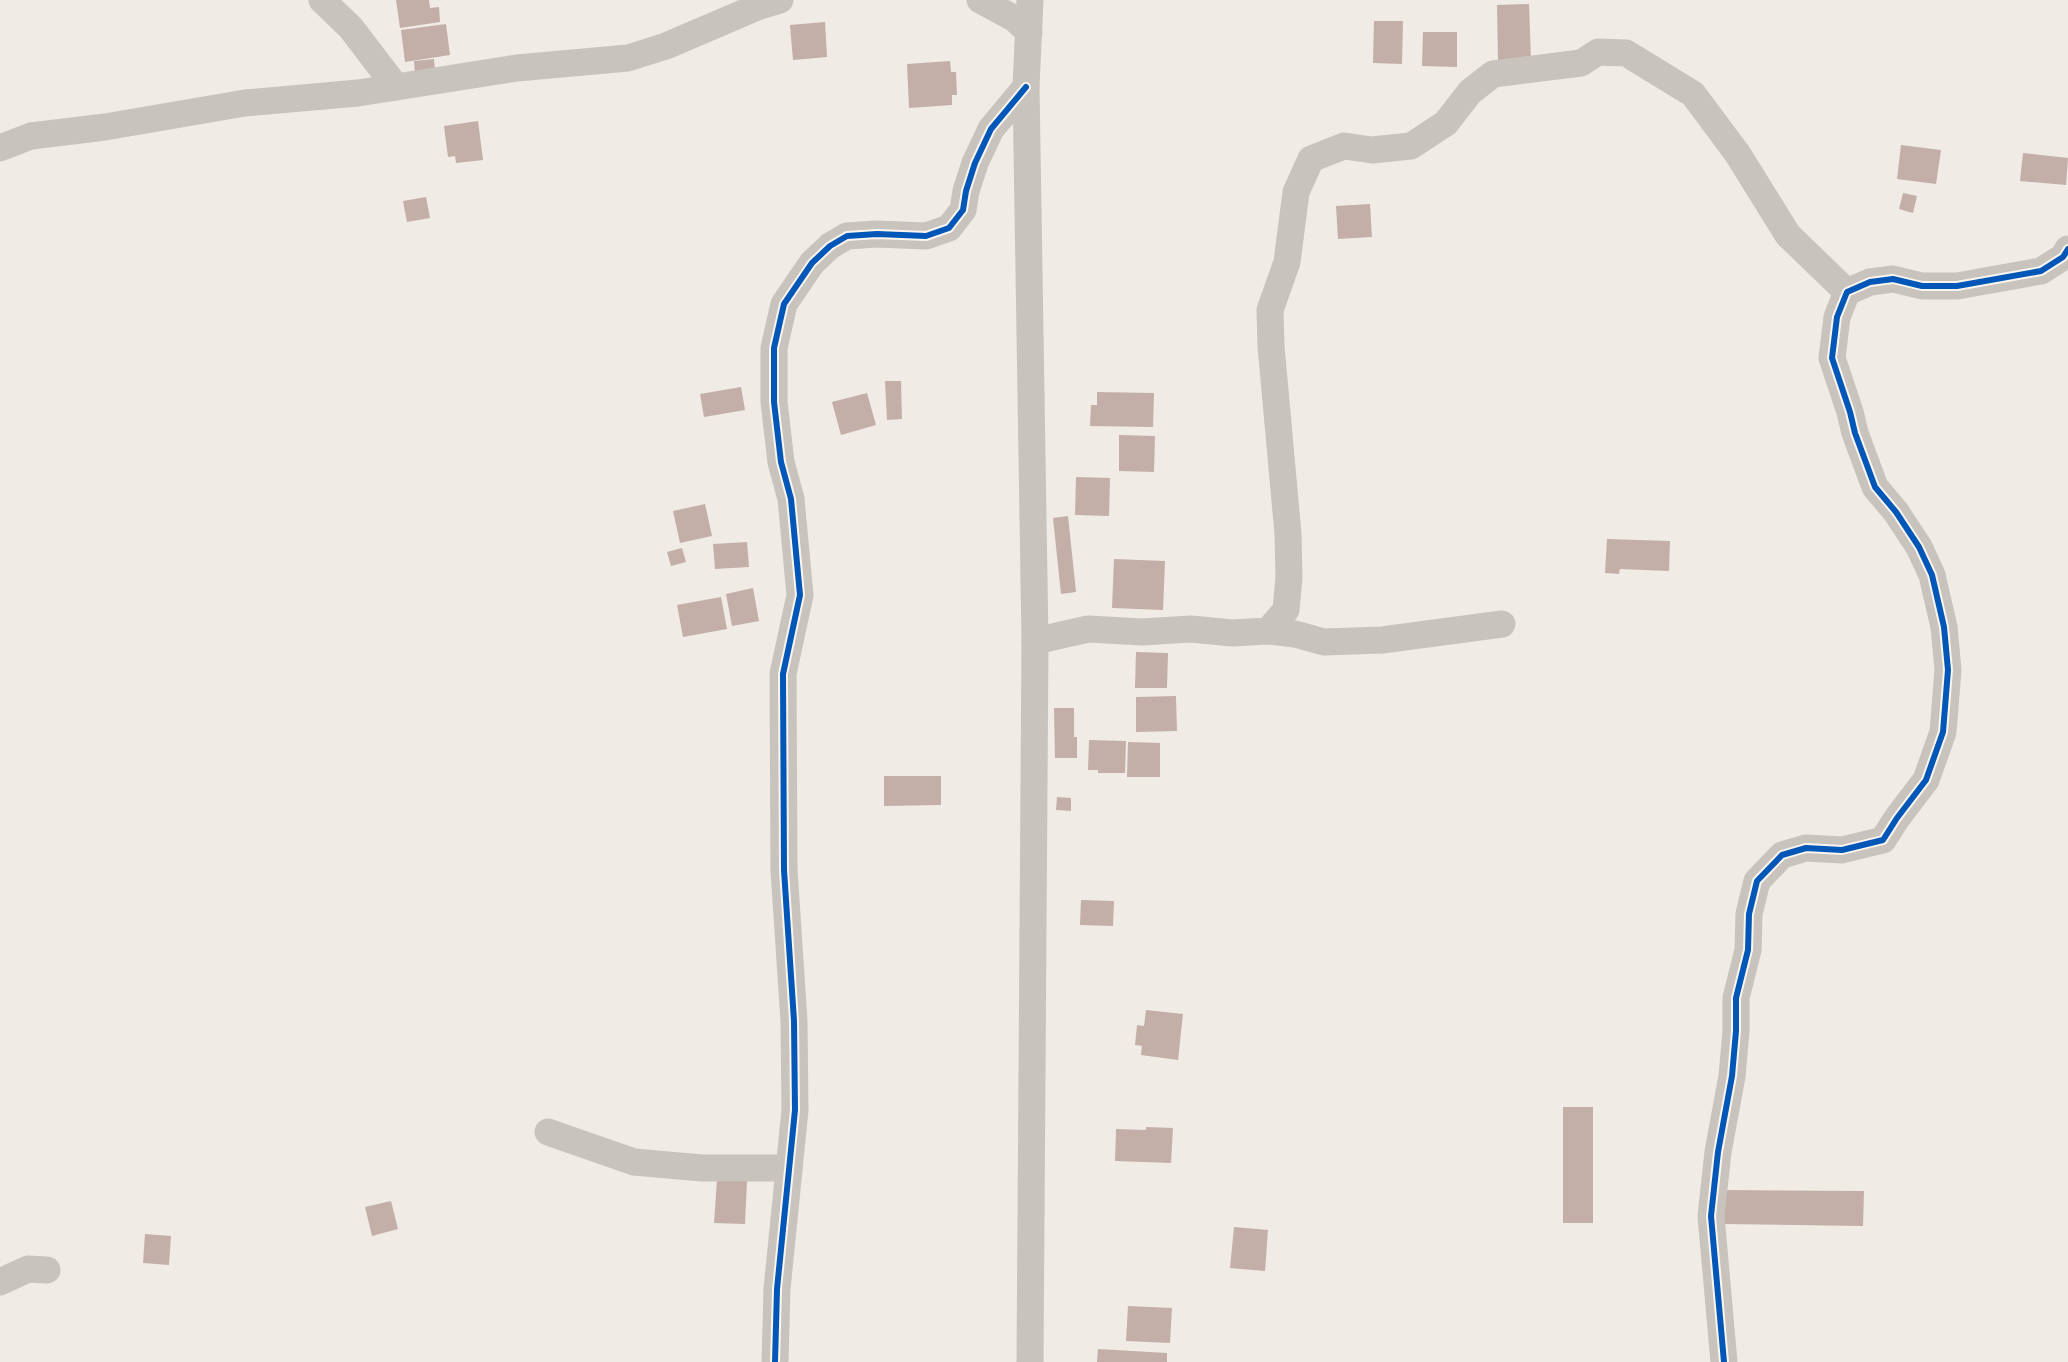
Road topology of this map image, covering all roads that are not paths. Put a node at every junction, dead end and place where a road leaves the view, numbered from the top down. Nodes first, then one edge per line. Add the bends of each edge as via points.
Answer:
1 (322, 0) edge
2 (780, 0) edge
3 (980, 0) edge
4 (1030, 0) edge
5 (1029, 32) junction
6 (396, 87) junction
7 (1026, 87) junction
8 (0, 148) edge
9 (2068, 249) edge
10 (1847, 292) junction
11 (1502, 624) dead end
12 (1268, 631) junction
13 (1035, 641) junction
14 (548, 1132) dead end
15 (789, 1168) junction
16 (47, 1270) dead end
17 (0, 1282) edge
18 (775, 1362) edge
19 (1030, 1362) edge
20 (1724, 1362) edge

1 - 6 street via 351,28
2 - 6 street via 628,58 517,68
3 - 5 street via 1015,19
4 - 5 street
5 - 7 street
6 - 8 street via 245,103 31,136
7 - 13 street
7 - 15 street via 991,129 975,162 963,210 949,228 926,236 847,236 830,246 812,263 784,304 774,348 774,402 781,462 792,509 800,595 783,674 784,870 794,1022 795,1110
9 - 10 street via 2042,271 1957,286 1922,286 1893,279 1870,282
10 - 12 street via 1788,235 1737,153 1693,94 1626,53 1598,52 1581,63 1493,74 1470,92 1446,123 1411,146 1372,150 1344,146 1311,159 1296,192 1287,262 1270,310 1289,577 1286,610
10 - 20 street via 1837,317 1832,358 1875,487 1919,547 1932,575 1944,627 1948,670 1942,732 1926,780 1883,840 1842,850 1806,848 1782,855 1757,881 1749,914 1748,950 1736,998 1732,1076 1711,1216
11 - 12 street via 1382,640 1324,642
12 - 13 street via 1088,629
13 - 19 street
14 - 15 street via 634,1162 702,1168
15 - 18 street via 777,1289
16 - 17 street via 28,1269

